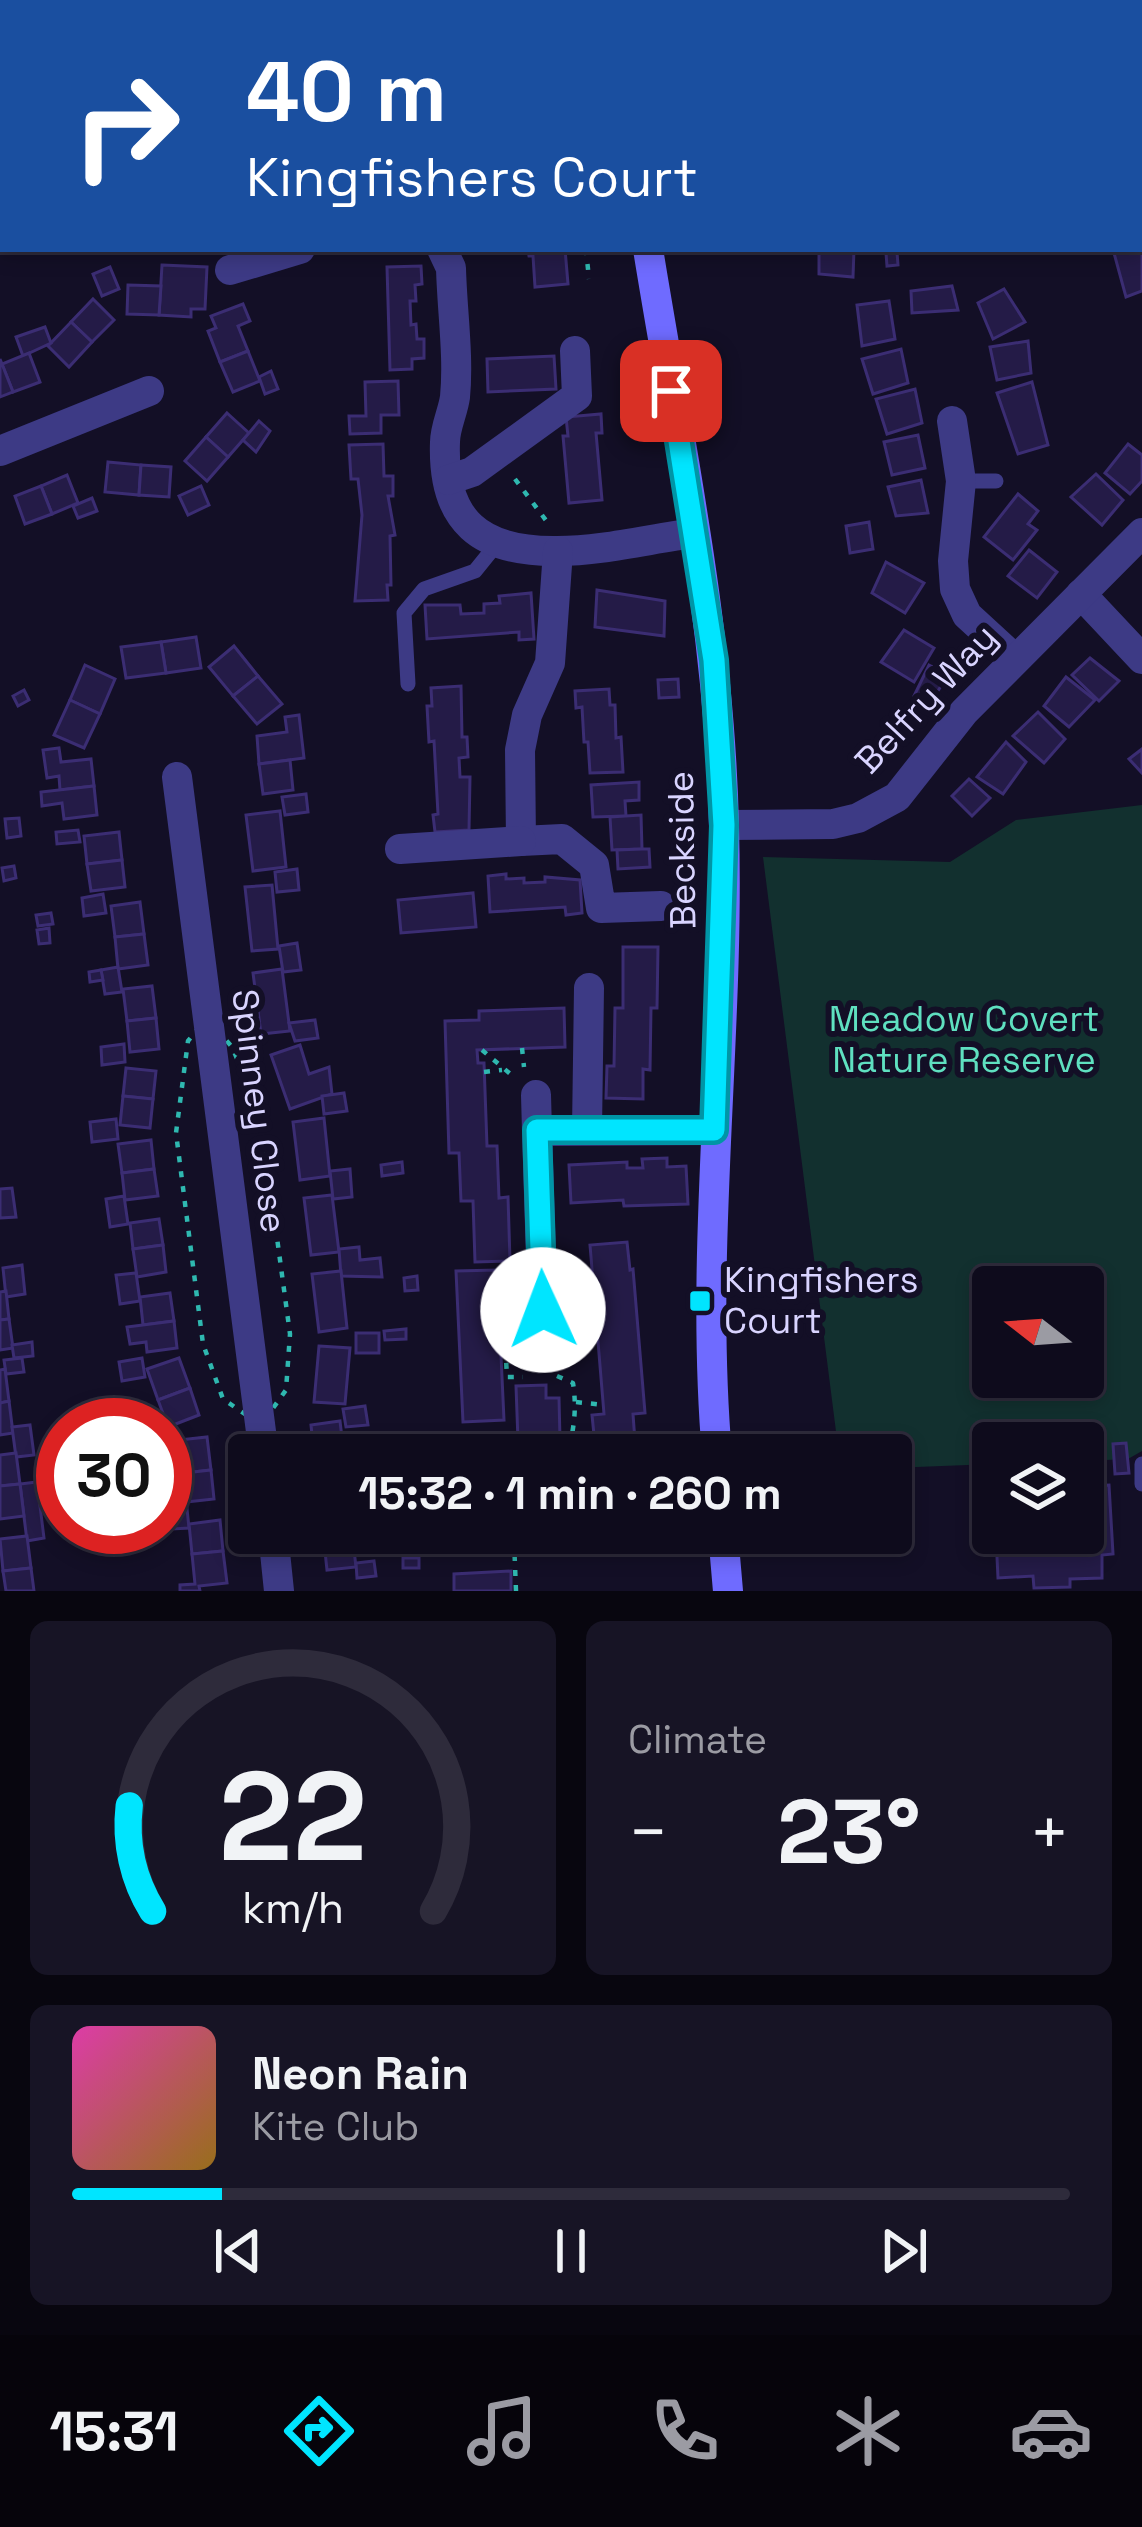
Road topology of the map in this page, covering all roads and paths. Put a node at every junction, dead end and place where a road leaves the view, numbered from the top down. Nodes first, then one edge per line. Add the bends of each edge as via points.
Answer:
1 (290, 252) edge
2 (443, 252) edge
3 (586, 252) edge
4 (649, 252) edge
5 (230, 270) dead end
6 (589, 278) dead end
7 (575, 351) dead end
8 (148, 391) dead end
9 (952, 421) dead end
10 (0, 451) edge
11 (448, 480) junction
12 (961, 481) junction
13 (996, 481) dead end
14 (694, 533) junction
15 (1142, 533) edge
16 (496, 545) junction
17 (558, 551) junction
18 (1081, 594) junction
19 (1015, 659) junction
20 (1142, 659) edge
21 (409, 684) dead end
22 (177, 777) dead end
23 (724, 825) junction
24 (521, 842) junction
25 (400, 849) dead end
26 (661, 906) dead end
27 (589, 988) dead end
28 (522, 1048) dead end
29 (482, 1050) dead end
30 (503, 1070) junction
31 (484, 1072) dead end
32 (536, 1095) dead end
33 (537, 1130) junction
34 (587, 1130) junction
35 (714, 1130) junction
36 (544, 1354) joint
37 (576, 1402) junction
38 (604, 1405) dead end
39 (261, 1434) edge
40 (573, 1434) edge
41 (717, 1434) edge
42 (1142, 1464) edge
43 (1142, 1484) edge
44 (275, 1554) edge
45 (515, 1554) edge
46 (725, 1554) edge
47 (279, 1591) edge
48 (516, 1591) edge
49 (728, 1591) edge

1 - 5 street
2 - 11 street via 451,268 455,398 445,439
3 - 6 path
4 - 14 street, Beckside
7 - 11 street via 577,396 472,472
8 - 10 street
9 - 12 street
11 - 16 street via 473,531
12 - 13 lane
12 - 19 street via 955,590 967,615
14 - 17 street
14 - 23 street, Beckside via 714,660
15 - 18 street, Belfry Way
16 - 17 street
16 - 21 lane via 475,571 424,589 404,613
17 - 24 street via 550,663 520,750
18 - 19 street, Belfry Way
18 - 20 street
19 - 23 street, Belfry Way via 897,797 833,824
22 - 39 street, Spinney Close
23 - 35 street, Beckside
24 - 25 street
24 - 26 street via 562,839 594,865 601,908
27 - 34 street
28 - 30 path via 525,1083
29 - 30 path
30 - 31 path
32 - 33 street
33 - 34 street
33 - 36 street
34 - 35 street
35 - 41 street, Beckside
36 - 37 path via 545,1376 573,1383
37 - 38 path
37 - 40 path
42 - 43 lane
44 - 47 street
45 - 48 path
46 - 49 street

